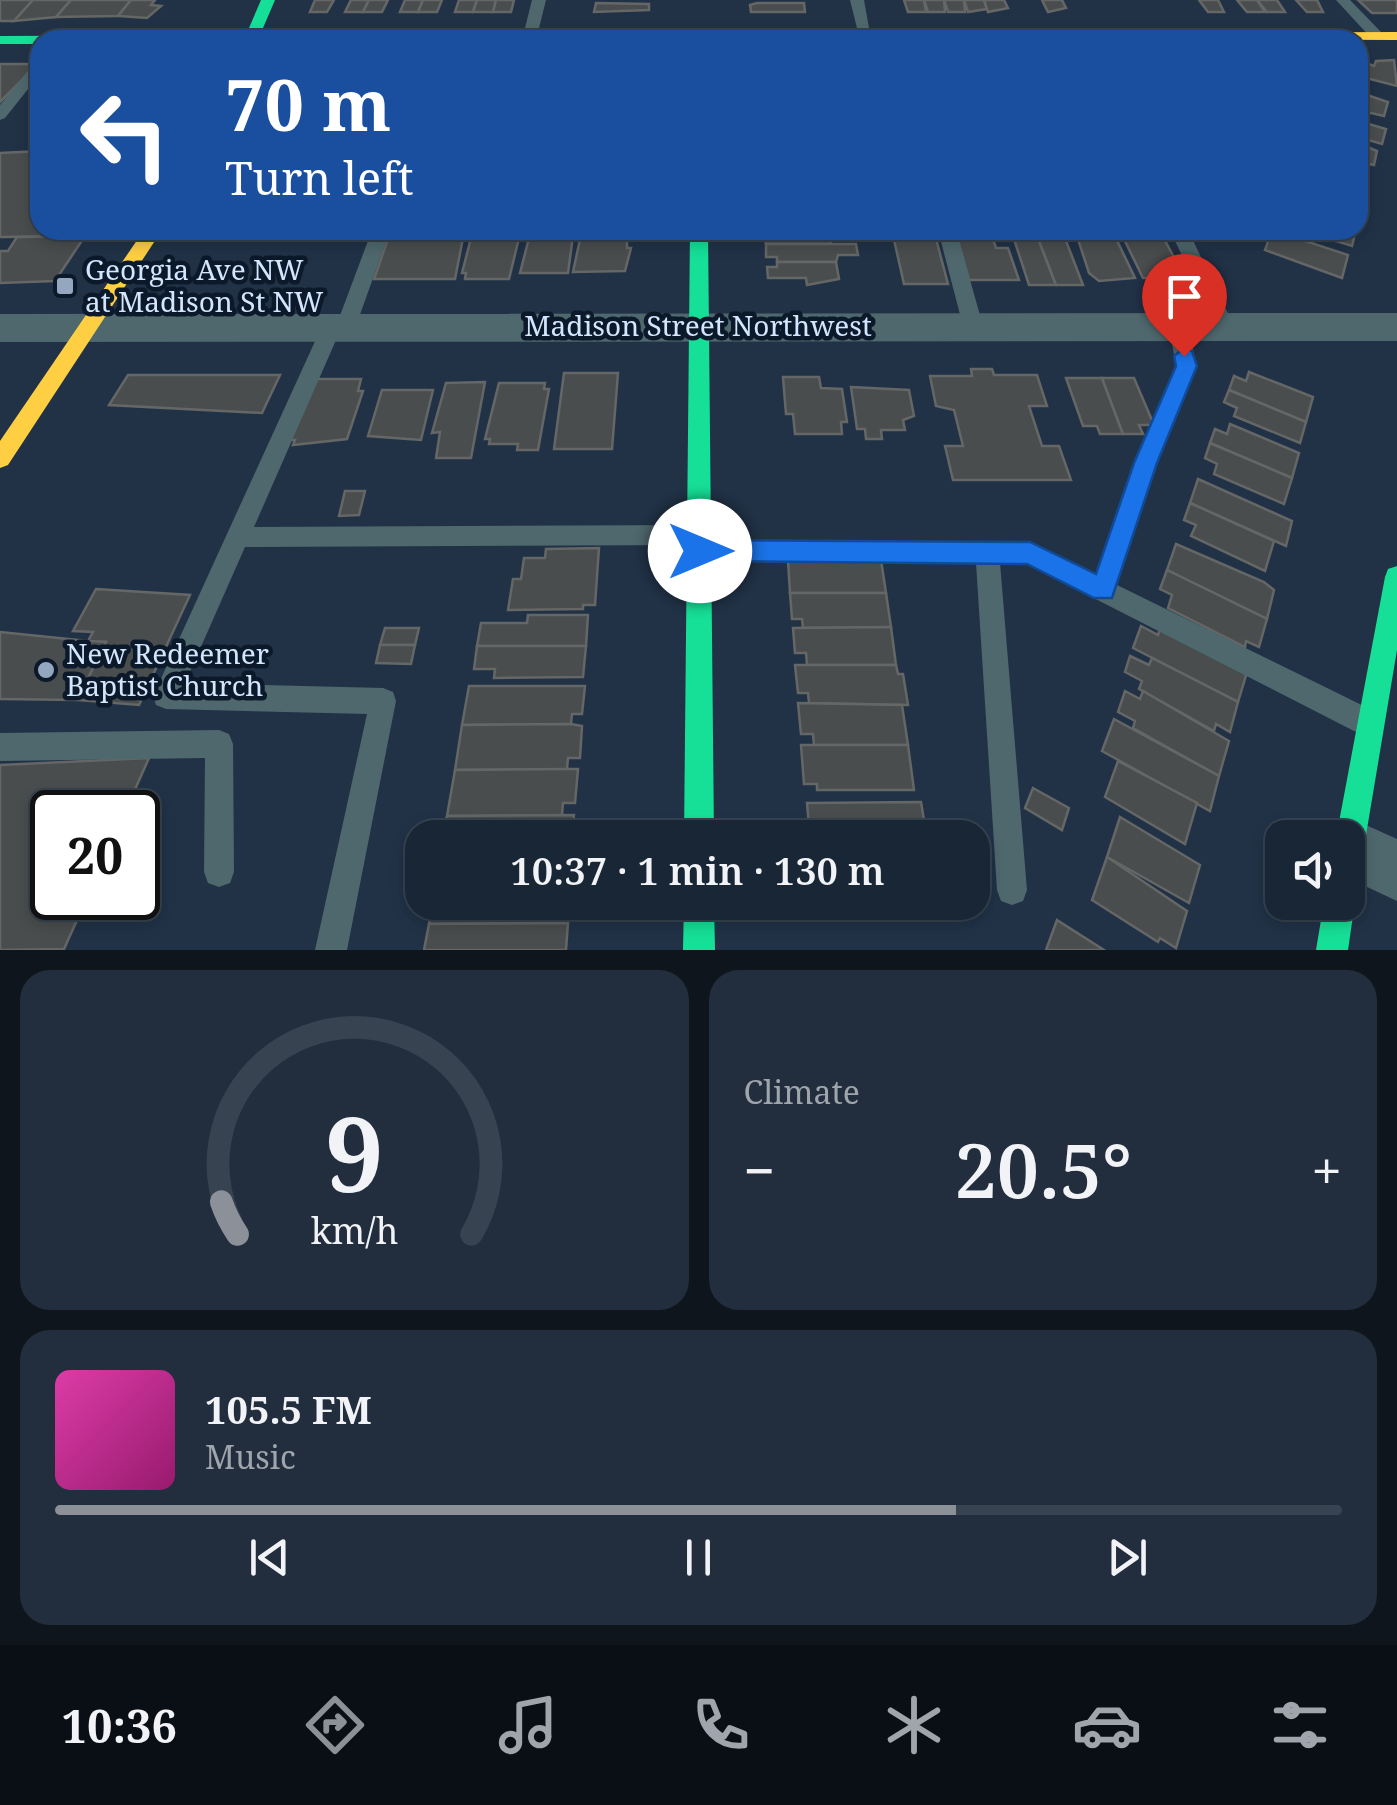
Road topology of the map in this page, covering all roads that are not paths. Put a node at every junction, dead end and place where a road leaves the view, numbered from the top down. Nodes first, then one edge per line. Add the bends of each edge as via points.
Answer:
1 (267, 0) edge
2 (540, 0) edge
3 (857, 0) edge
4 (1342, 0) edge
5 (195, 15) dead end
6 (166, 30) edge
7 (255, 30) edge
8 (532, 30) edge
9 (864, 30) edge
10 (1387, 36) edge
11 (0, 40) edge
12 (30, 40) edge
13 (30, 78) edge
14 (0, 115) edge
15 (147, 240) edge
16 (376, 240) edge
17 (699, 240) edge
18 (950, 240) edge
19 (1184, 240) edge
20 (92, 326) junction
21 (339, 326) junction
22 (699, 326) junction
23 (973, 326) junction
24 (1179, 326) junction
25 (1224, 326) junction
26 (1397, 327) edge
27 (0, 328) edge
28 (0, 459) edge
29 (237, 537) junction
30 (700, 543) junction
31 (987, 552) junction
32 (1397, 577) edge
33 (1103, 590) junction
34 (1372, 725) junction
35 (0, 747) edge
36 (699, 820) edge
37 (1354, 820) edge
38 (1365, 857) edge
39 (1397, 871) edge
40 (219, 872) dead end
41 (1012, 890) dead end
42 (699, 920) edge
43 (1337, 920) edge
44 (330, 950) edge
45 (699, 950) edge
46 (1332, 950) edge

1 - 7 main road
2 - 8 lane
3 - 9 lane
4 - 10 lane
5 - 6 main road
11 - 12 main road
13 - 14 lane
15 - 20 main road
16 - 21 lane
17 - 22 main road
18 - 23 lane
19 - 25 lane
20 - 21 street, Madison Street Northwest
20 - 27 street, Madison Street Northwest
20 - 28 main road
21 - 22 street, Madison Street Northwest
21 - 29 lane
22 - 23 street, Madison Street Northwest
22 - 30 main road
23 - 24 street, Madison Street Northwest
24 - 25 street, Madison Street Northwest
24 - 33 lane via 1186,366
25 - 26 street, Madison Street Northwest
29 - 30 lane
29 - 44 lane via 166,696 383,701
30 - 31 lane
30 - 36 main road
31 - 33 lane via 1030,553
31 - 41 lane
32 - 34 main road
33 - 34 lane
34 - 37 main road
35 - 40 lane via 218,744
38 - 39 street
42 - 45 main road
43 - 46 main road

